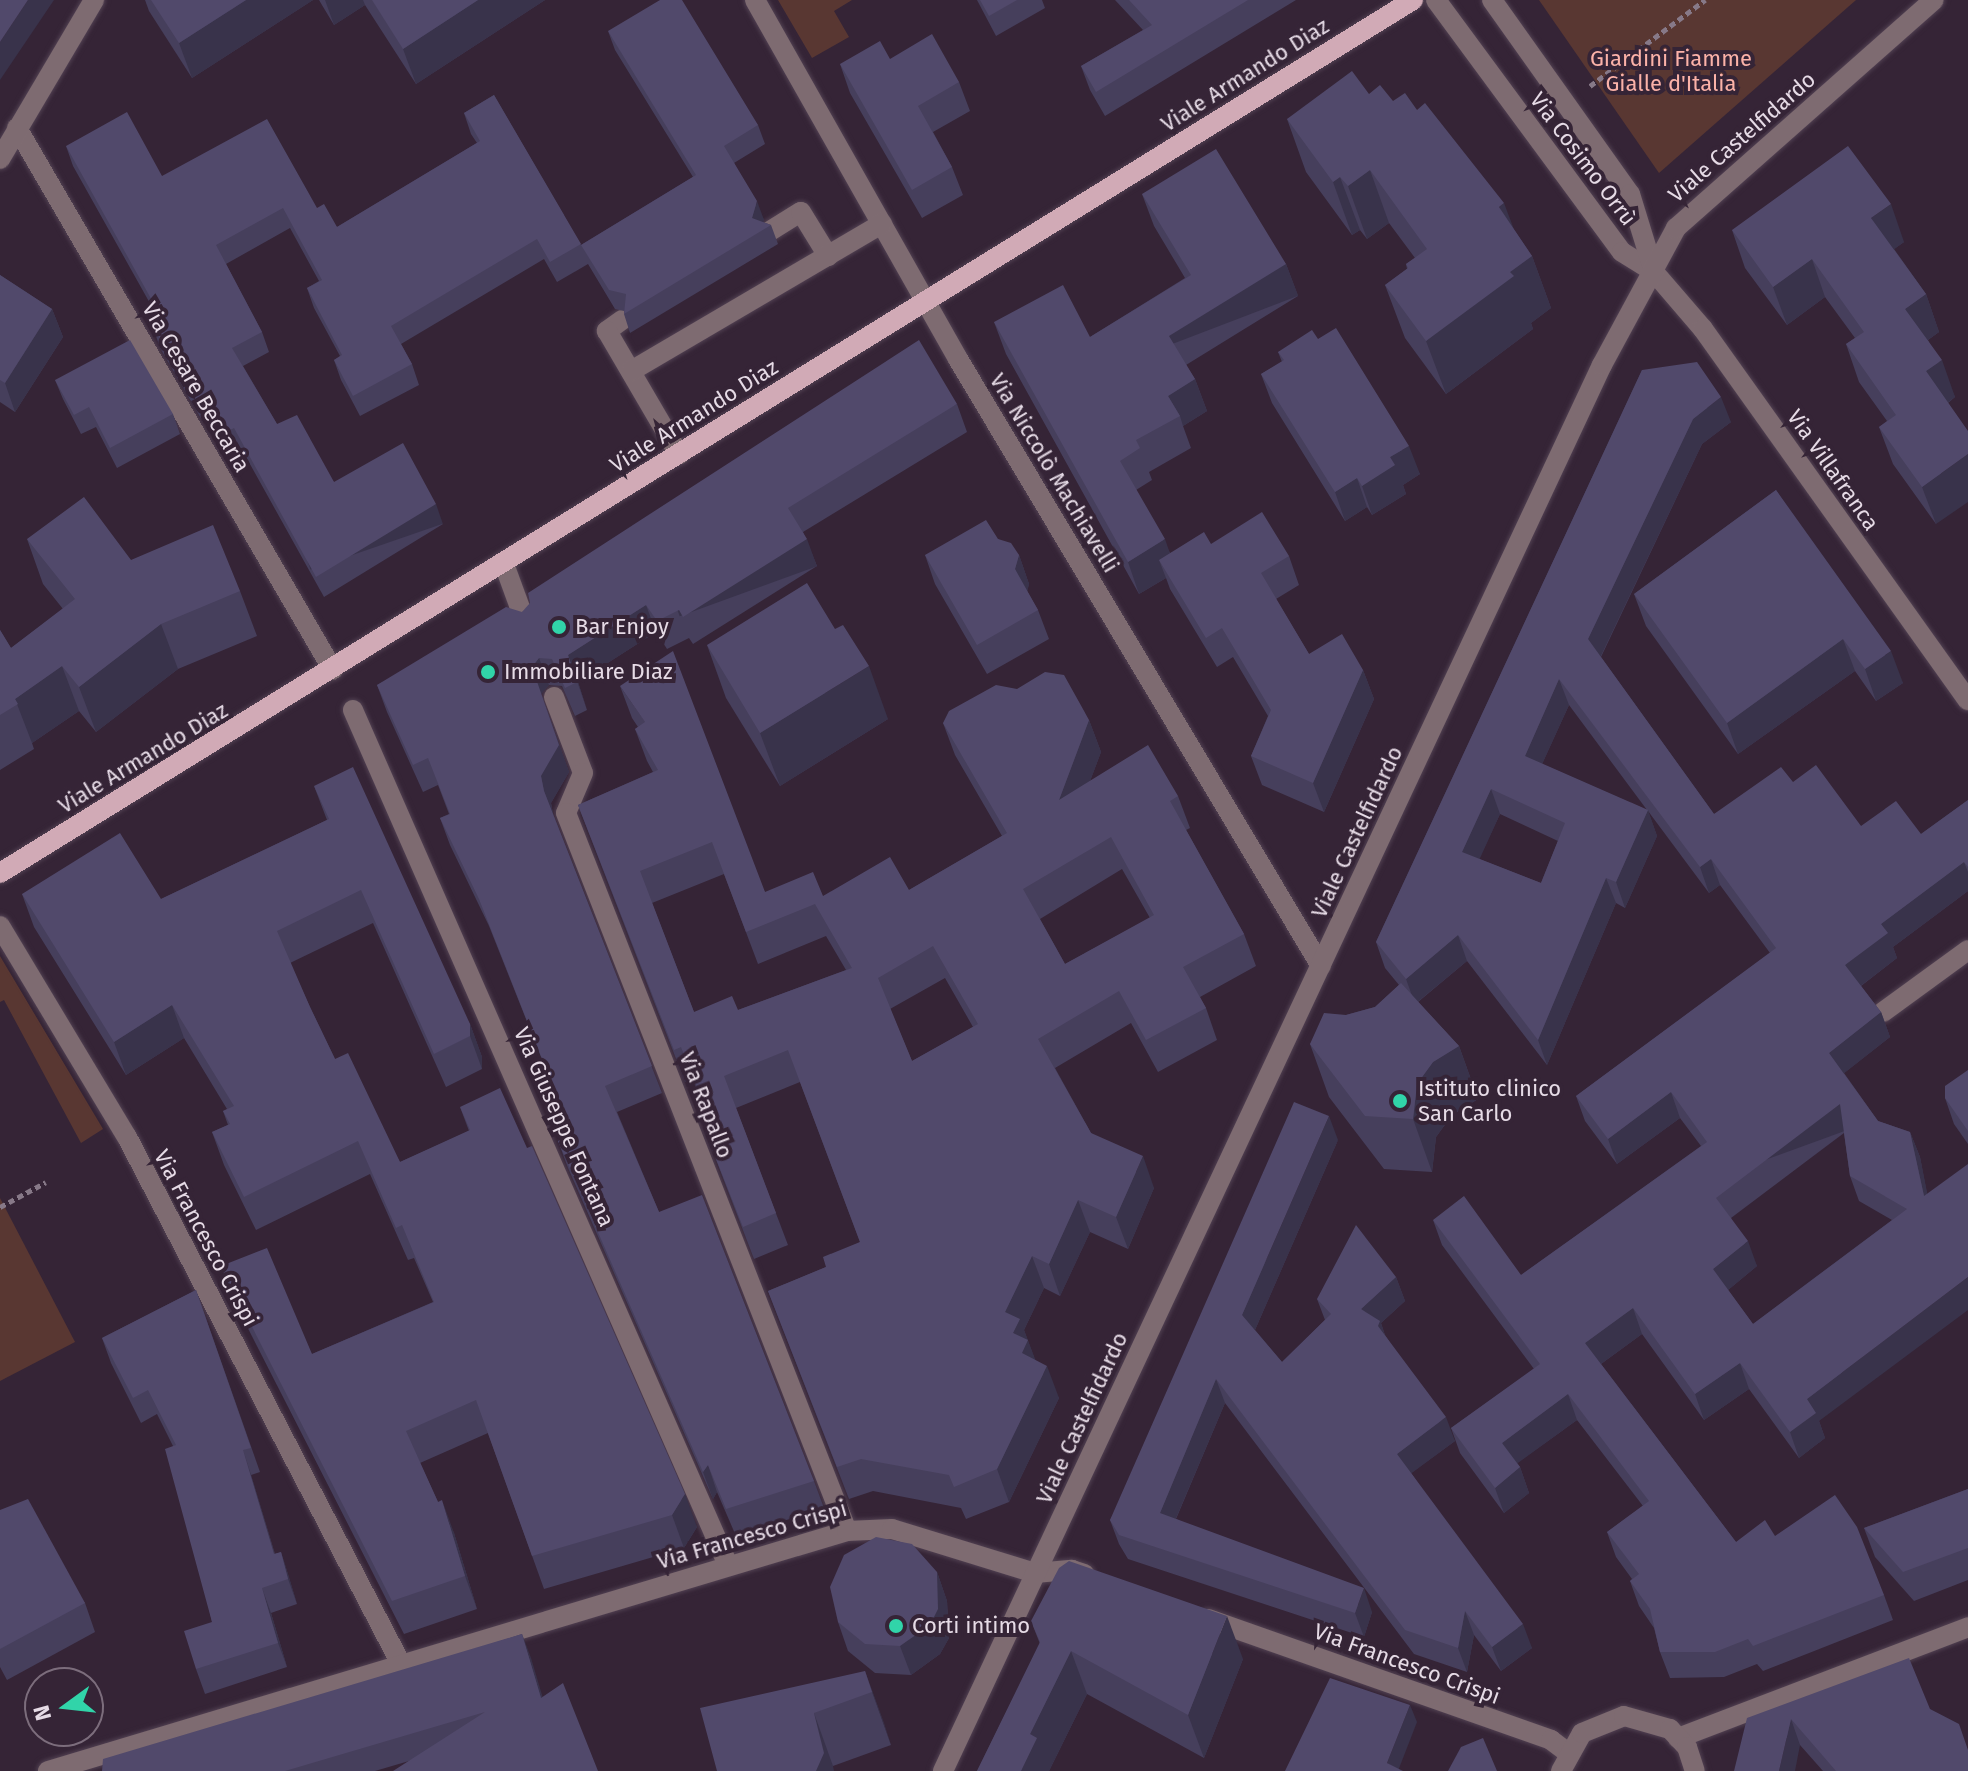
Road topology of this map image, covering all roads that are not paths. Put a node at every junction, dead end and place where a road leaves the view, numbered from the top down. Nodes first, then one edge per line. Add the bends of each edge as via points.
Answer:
1 (94, 0) edge
2 (755, 0) edge
3 (1413, 0) edge
4 (1436, 0) edge
5 (1492, 0) edge
6 (1934, 0) edge
7 (17, 128) junction
8 (0, 159) edge
9 (882, 224) junction
10 (770, 231) edge
11 (828, 256) junction
12 (1654, 272) junction
13 (925, 300) junction
14 (622, 320) edge
15 (631, 371) junction
16 (679, 454) junction
17 (504, 564) junction
18 (527, 627) edge
19 (333, 670) junction
20 (554, 697) edge
21 (1968, 700) edge
22 (356, 716) dead end
23 (0, 873) edge
24 (0, 926) edge
25 (1968, 950) edge
26 (1321, 966) junction
27 (1883, 1012) edge
28 (847, 1531) junction
29 (728, 1565) junction
30 (1035, 1573) junction
31 (1102, 1581) edge
32 (1191, 1613) edge
33 (1968, 1627) edge
34 (401, 1664) junction
35 (1678, 1738) junction
36 (1564, 1761) edge
37 (48, 1771) edge
38 (943, 1771) edge
39 (1695, 1771) edge

1 - 7 street
2 - 9 street, Via Niccolò Machiavelli
3 - 13 main road, Viale Armando Diaz
4 - 12 street, Via Cosimo Orrù via 1622,252
5 - 12 street, Via Cosimo Orrù via 1630,194
6 - 12 street, Viale Castelfidardo via 1676,228
7 - 8 street
7 - 19 street, Via Cesare Beccaria
9 - 11 street
9 - 13 street, Via Niccolò Machiavelli
10 - 11 street via 801,212
11 - 15 street
12 - 21 street, Via Villafranca via 1703,329
12 - 26 street, Viale Castelfidardo via 1602,365
13 - 16 main road, Viale Armando Diaz
13 - 26 street, Via Niccolò Machiavelli
14 - 15 street via 607,331
15 - 16 street
16 - 17 main road, Viale Armando Diaz
17 - 18 street
17 - 19 main road, Viale Armando Diaz
19 - 23 main road, Viale Armando Diaz
20 - 28 street, Via Rapallo via 583,773 566,813
22 - 29 street, Via Giuseppe Fontana
24 - 34 street, Via Francesco Crispi via 127,1137
25 - 27 street
26 - 30 street, Viale Castelfidardo
28 - 29 street, Via Francesco Crispi
28 - 30 street, Via Francesco Crispi via 904,1531
29 - 34 street, Via Francesco Crispi
30 - 31 street, Via Francesco Crispi via 1072,1570
30 - 38 street, Viale Castelfidardo
32 - 36 street, Via Francesco Crispi via 1551,1740
33 - 35 street
34 - 37 street, Via Francesco Crispi
35 - 36 street, Via Francesco Crispi via 1648,1719 1624,1716 1582,1733
35 - 39 street

